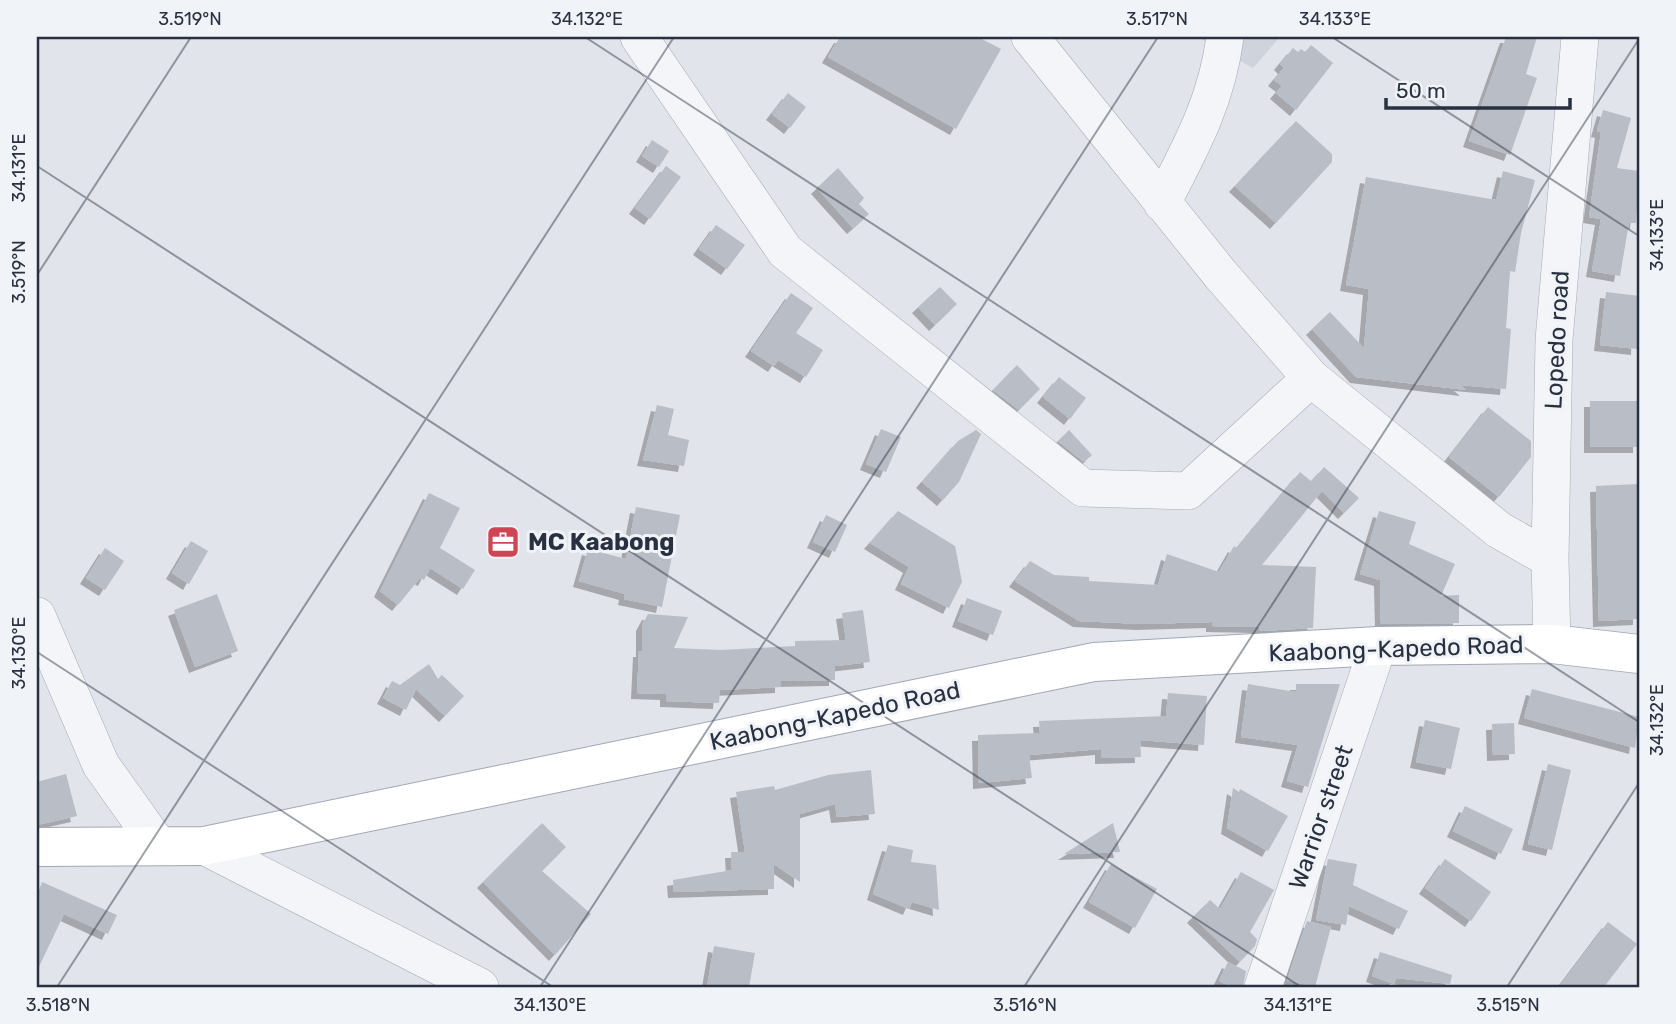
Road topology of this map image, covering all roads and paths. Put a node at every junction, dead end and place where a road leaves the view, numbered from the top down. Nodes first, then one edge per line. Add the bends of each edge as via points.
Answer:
1 (639, 37) edge
2 (1030, 37) edge
3 (1225, 37) edge
4 (1580, 37) edge
5 (1162, 203) junction
6 (1311, 378) junction
7 (1550, 559) junction
8 (37, 615) edge
9 (1552, 644) junction
10 (1378, 646) junction
11 (1639, 654) edge
12 (158, 845) junction
13 (204, 846) junction
14 (37, 847) edge
15 (480, 987) edge
16 (1263, 987) edge

1 - 6 street via 785,251 1083,488 1188,491
2 - 5 street
3 - 5 street via 1206,118
4 - 7 street, Lopedo road via 1554,340
5 - 6 street
6 - 7 street via 1499,530
7 - 9 street, Lopedo road
8 - 12 street via 101,765
9 - 10 main road, Kaabong-Kapedo Road
9 - 11 main road, Kaabong-Kapedo Road
10 - 13 main road, Kaabong-Kapedo Road via 1094,662
10 - 16 street, Warrior street
12 - 13 main road, Kaabong-Kapedo Road
12 - 14 main road, Kaabong-Kapedo Road
13 - 15 street

